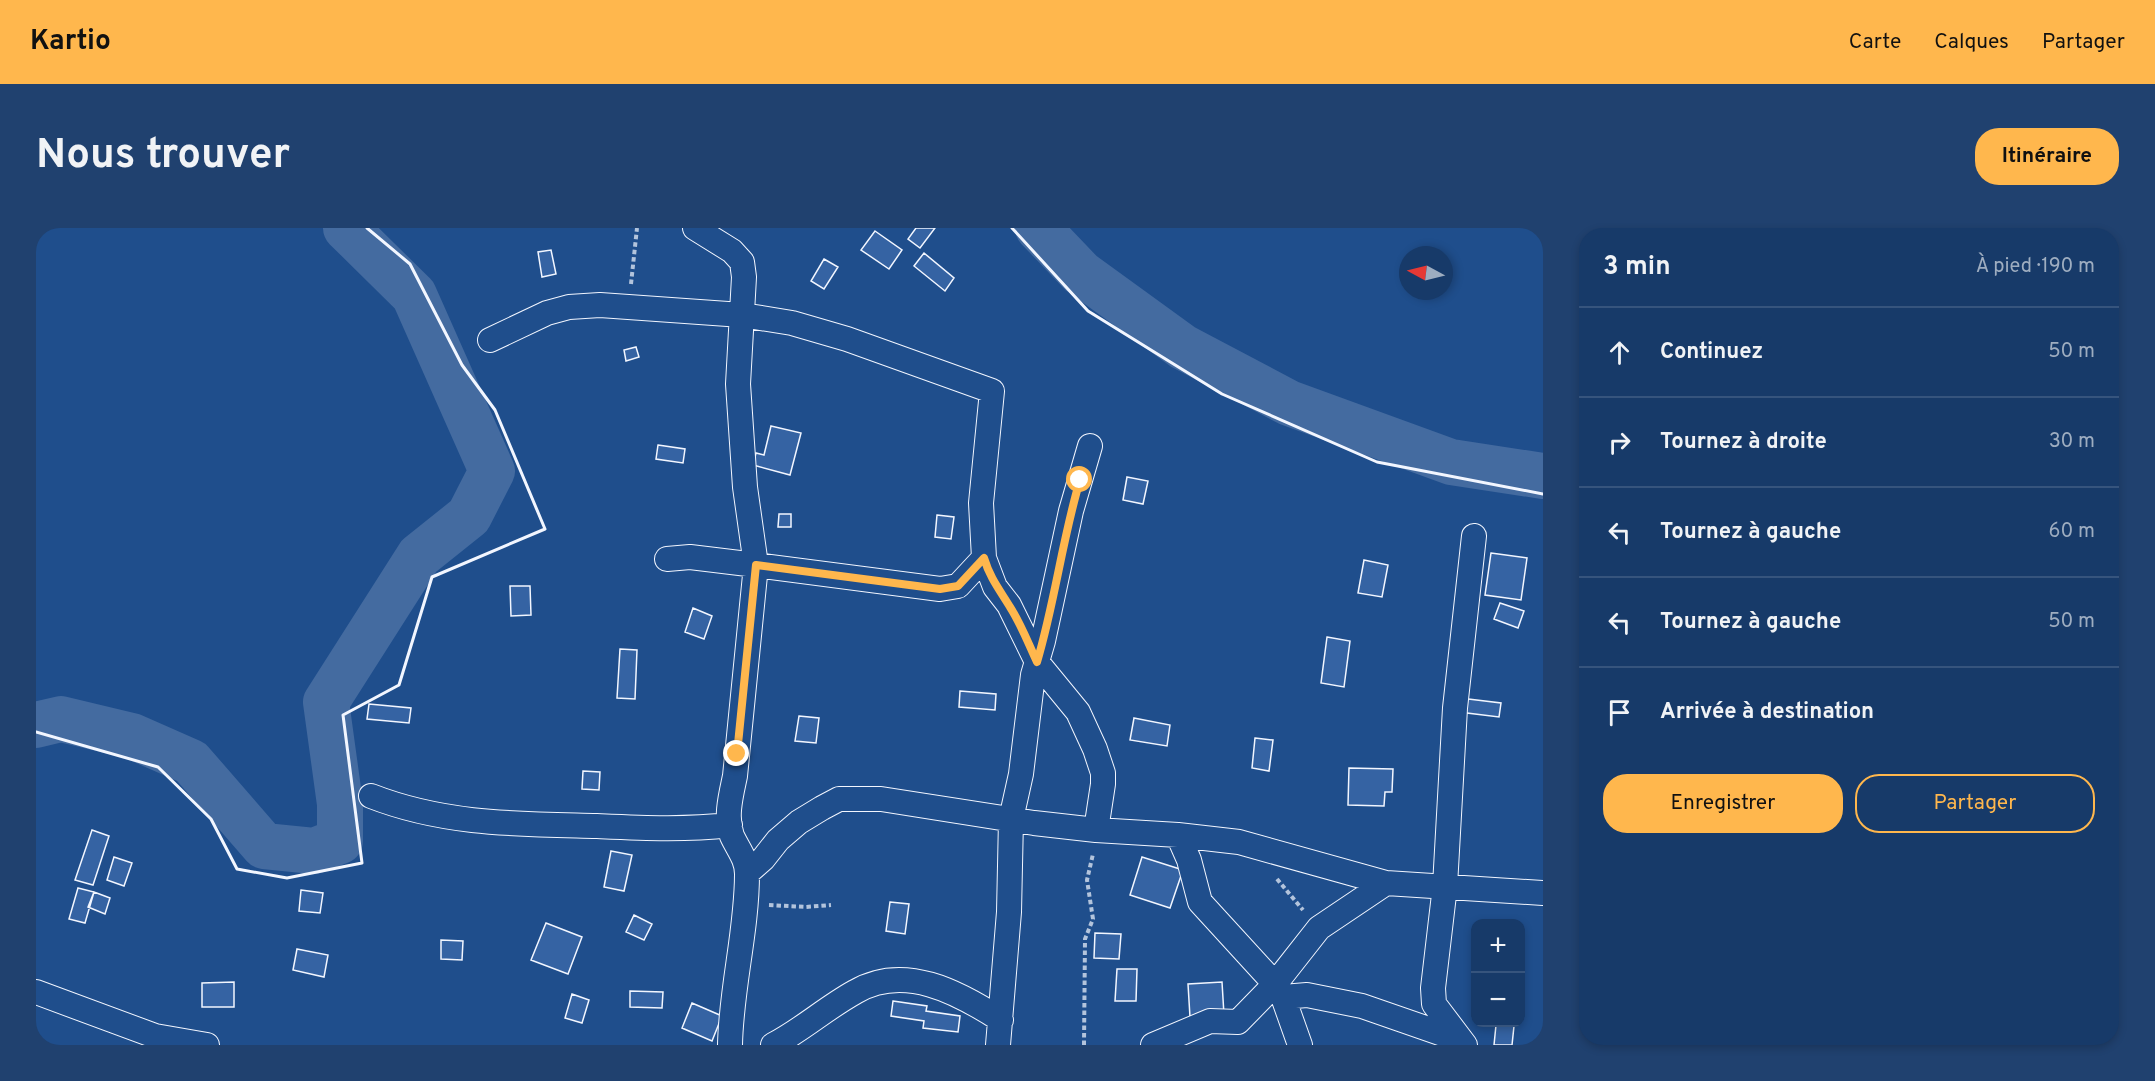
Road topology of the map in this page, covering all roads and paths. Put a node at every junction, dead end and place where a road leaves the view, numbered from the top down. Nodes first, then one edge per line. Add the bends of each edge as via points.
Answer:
1 (637, 228) edge
2 (695, 228) edge
3 (627, 308) junction
4 (742, 315) junction
5 (490, 340) dead end
6 (1090, 446) dead end
7 (1474, 536) dead end
8 (984, 558) junction
9 (668, 559) dead end
10 (756, 565) junction
11 (1037, 662) junction
12 (371, 796) dead end
13 (1011, 819) junction
14 (730, 825) junction
15 (1178, 835) junction
16 (1095, 838) junction
17 (747, 873) junction
18 (1273, 876) dead end
19 (1386, 883) junction
20 (1445, 886) junction
21 (1543, 893) edge
22 (745, 905) junction
23 (831, 905) dead end
24 (1319, 928) junction
25 (1279, 990) junction
26 (36, 992) edge
27 (1001, 1020) junction
28 (152, 1041) edge
29 (1463, 1042) edge
30 (207, 1045) edge
31 (730, 1045) edge
32 (773, 1045) edge
33 (998, 1045) edge
34 (1084, 1045) edge
35 (1153, 1045) edge
36 (1300, 1045) edge

1 - 3 path
2 - 4 street via 732,251 742,262
3 - 4 street
3 - 5 street via 569,307
4 - 8 street via 792,323 848,339 992,391 981,503
4 - 10 street via 738,384 745,487
6 - 11 street
7 - 20 street via 1455,708
8 - 10 street via 958,586 940,589
8 - 11 street
9 - 10 street via 690,557
10 - 14 street
11 - 13 street
11 - 16 street via 1078,712 1103,773
12 - 14 street via 439,816 504,824 690,830
13 - 16 street
13 - 17 street via 881,799 839,799 799,822
13 - 27 street
14 - 17 street
15 - 16 street
15 - 19 street via 1239,842
15 - 25 street via 1200,902
16 - 34 path via 1087,880 1093,919 1085,939
17 - 22 street
18 - 24 path
19 - 20 street
19 - 24 street
20 - 21 street
20 - 29 street via 1432,988 1434,1004
22 - 23 path
22 - 31 street
24 - 25 street
25 - 29 street via 1362,1006
25 - 35 street via 1238,1022 1210,1021
25 - 36 street
26 - 28 street
27 - 32 street via 968,998 924,982 898,979 873,983 855,992
27 - 33 street
28 - 30 street

